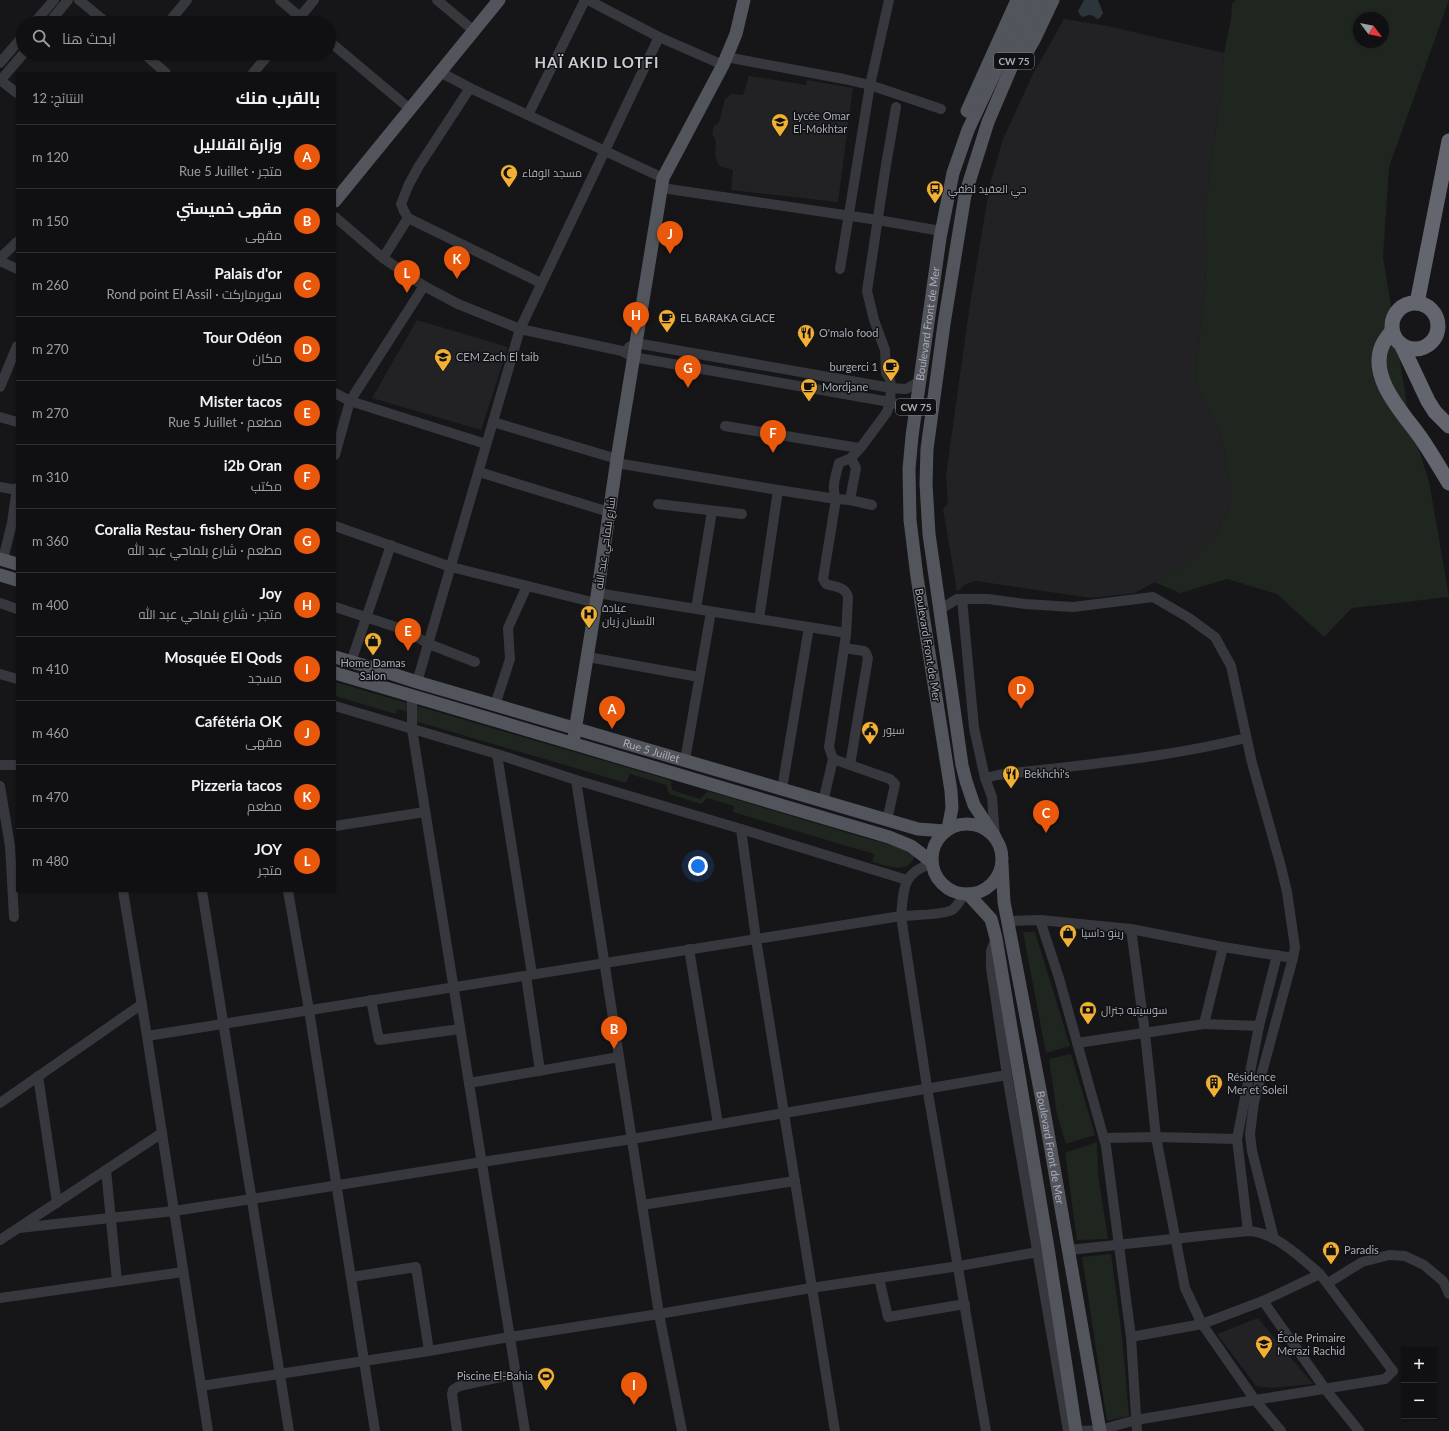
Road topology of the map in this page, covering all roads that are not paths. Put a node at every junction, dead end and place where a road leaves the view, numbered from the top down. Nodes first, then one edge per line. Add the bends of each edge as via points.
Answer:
1 (54, 0) edge
2 (68, 0) edge
3 (79, 0) edge
4 (187, 0) edge
5 (280, 0) edge
6 (314, 0) edge
7 (437, 0) edge
8 (499, 0) edge
9 (586, 0) edge
10 (744, 0) edge
11 (889, 0) edge
12 (1017, 0) edge
13 (1028, 0) edge
14 (1040, 0) edge
15 (1053, 0) edge
16 (40, 16) edge
17 (55, 16) edge
18 (98, 16) edge
19 (174, 16) edge
20 (296, 16) edge
21 (304, 16) edge
22 (474, 30) junction
23 (659, 37) junction
24 (16, 44) edge
25 (336, 47) edge
26 (18, 60) edge
27 (151, 60) edge
28 (264, 60) edge
29 (725, 61) junction
30 (0, 63) edge
31 (165, 72) edge
32 (254, 72) edge
33 (440, 72) junction
34 (0, 80) edge
35 (870, 85) junction
36 (470, 88) junction
37 (16, 92) edge
38 (896, 107) dead end
39 (410, 109) junction
40 (940, 109) dead end
41 (528, 115) junction
42 (988, 122) junction
43 (1449, 141) edge
44 (604, 151) junction
45 (953, 173) junction
46 (662, 183) junction
47 (336, 200) edge
48 (848, 216) junction
49 (336, 218) edge
50 (408, 218) junction
51 (878, 220) junction
52 (941, 231) junction
53 (16, 243) edge
54 (0, 258) edge
55 (383, 258) junction
56 (0, 261) edge
57 (16, 269) edge
58 (840, 269) dead end
59 (541, 282) junction
60 (424, 286) junction
61 (1417, 303) junction
62 (520, 328) junction
63 (1392, 331) junction
64 (636, 343) junction
65 (1431, 344) junction
66 (1402, 346) junction
67 (16, 348) edge
68 (628, 354) junction
69 (920, 380) junction
70 (1419, 380) junction
71 (0, 387) edge
72 (891, 388) junction
73 (336, 394) edge
74 (350, 401) junction
75 (890, 402) junction
76 (915, 416) junction
77 (0, 417) edge
78 (16, 422) edge
79 (493, 422) junction
80 (725, 426) dead end
81 (1449, 426) edge
82 (486, 444) junction
83 (858, 448) junction
84 (336, 451) edge
85 (851, 458) junction
86 (617, 461) junction
87 (479, 472) junction
88 (1449, 484) edge
89 (0, 487) edge
90 (16, 489) edge
91 (778, 490) junction
92 (16, 496) edge
93 (836, 499) junction
94 (850, 500) junction
95 (658, 504) dead end
96 (872, 505) dead end
97 (712, 511) junction
98 (609, 512) junction
99 (742, 514) dead end
100 (336, 526) edge
101 (391, 545) junction
102 (1, 559) edge
103 (16, 564) edge
104 (451, 566) junction
105 (0, 575) edge
106 (16, 580) edge
107 (527, 586) junction
108 (597, 598) junction
109 (962, 599) junction
110 (0, 603) edge
111 (336, 607) edge
112 (16, 609) edge
113 (696, 609) junction
114 (941, 609) junction
115 (711, 612) junction
116 (367, 618) junction
117 (759, 619) junction
118 (809, 627) junction
119 (846, 633) junction
120 (429, 644) junction
121 (844, 648) junction
122 (336, 657) edge
123 (588, 657) junction
124 (351, 662) junction
125 (475, 662) dead end
126 (0, 674) edge
127 (336, 674) edge
128 (699, 677) junction
129 (16, 679) edge
130 (417, 682) junction
131 (412, 696) junction
132 (496, 705) junction
133 (336, 706) edge
134 (576, 728) junction
135 (412, 729) junction
136 (1246, 738) junction
137 (573, 743) junction
138 (497, 754) junction
139 (833, 759) junction
140 (685, 760) junction
141 (0, 765) edge
142 (16, 765) edge
143 (850, 765) junction
144 (985, 778) junction
145 (576, 780) junction
146 (0, 786) edge
147 (782, 789) junction
148 (822, 802) junction
149 (425, 812) junction
150 (887, 820) junction
151 (336, 826) edge
152 (741, 829) junction
153 (947, 830) junction
154 (995, 837) junction
155 (932, 862) junction
156 (1002, 864) junction
157 (907, 880) junction
158 (123, 892) edge
159 (202, 892) edge
160 (288, 892) edge
161 (966, 894) junction
162 (901, 916) junction
163 (14, 917) dead end
164 (1040, 920) junction
165 (1008, 921) junction
166 (1131, 929) junction
167 (996, 938) junction
168 (756, 939) junction
169 (1223, 947) junction
170 (689, 949) junction
171 (1277, 956) junction
172 (1293, 958) junction
173 (604, 963) junction
174 (529, 975) junction
175 (453, 987) junction
176 (371, 1000) junction
177 (142, 1004) junction
178 (309, 1010) junction
179 (224, 1024) junction
180 (1204, 1024) junction
181 (1259, 1026) junction
182 (460, 1028) junction
183 (1145, 1033) junction
184 (147, 1036) junction
185 (1077, 1043) junction
186 (619, 1057) junction
187 (540, 1071) junction
188 (1007, 1075) junction
189 (38, 1076) junction
190 (469, 1083) junction
191 (927, 1088) junction
192 (0, 1104) edge
193 (784, 1113) junction
194 (718, 1124) junction
195 (162, 1133) junction
196 (1156, 1137) junction
197 (1104, 1138) junction
198 (632, 1139) junction
199 (1237, 1139) junction
200 (482, 1162) junction
201 (106, 1170) junction
202 (795, 1181) junction
203 (337, 1185) junction
204 (252, 1199) junction
205 (57, 1203) junction
206 (642, 1205) junction
207 (174, 1211) junction
208 (111, 1218) junction
209 (19, 1228) junction
210 (1248, 1231) junction
211 (1176, 1239) junction
212 (1274, 1239) junction
213 (0, 1240) edge
214 (1120, 1244) junction
215 (1068, 1250) junction
216 (1038, 1252) junction
217 (958, 1266) junction
218 (183, 1272) junction
219 (1320, 1274) junction
220 (351, 1277) junction
221 (879, 1278) junction
222 (117, 1281) junction
223 (1328, 1283) junction
224 (811, 1288) junction
225 (1449, 1294) edge
226 (0, 1298) edge
227 (1263, 1301) junction
228 (965, 1304) junction
229 (659, 1314) junction
230 (1202, 1324) junction
231 (1131, 1336) junction
232 (510, 1337) junction
233 (430, 1352) junction
234 (364, 1362) junction
235 (280, 1374) junction
236 (516, 1374) junction
237 (201, 1386) junction
238 (1326, 1390) junction
239 (1255, 1400) junction
240 (1136, 1420) junction
241 (1100, 1430) edge
242 (208, 1431) edge
243 (289, 1431) edge
244 (375, 1431) edge
245 (457, 1431) edge
246 (525, 1431) edge
247 (682, 1431) edge
248 (835, 1431) edge
249 (986, 1431) edge
250 (1068, 1431) edge
251 (1076, 1431) edge
252 (1080, 1431) edge
253 (1137, 1431) edge
254 (1281, 1431) edge
255 (1358, 1431) edge

1 - 16 street
2 - 17 street
3 - 18 street
4 - 19 street
5 - 20 street
6 - 21 street
7 - 22 street
8 - 22 main road
9 - 23 street
9 - 41 street
10 - 29 main road, شارع بلماحي عبد الله via 736,34
11 - 35 street
12 - 45 main road via 964,117
13 - 45 main road, Boulevard Front de Mer / CW 75 via 968,130
14 - 42 main road, CW 75
15 - 42 main road
22 - 33 main road
23 - 29 street
23 - 44 street
24 - 30 street
25 - 39 street
26 - 34 street
27 - 31 street
28 - 32 street
29 - 35 street
29 - 46 main road, شارع بلماحي عبد الله
33 - 36 street
33 - 39 main road
34 - 37 street
35 - 40 street
35 - 48 street
36 - 41 street
36 - 50 street via 409,184 401,204
38 - 51 street
39 - 47 main road
41 - 44 street
42 - 114 main road, CW 75 via 964,202 927,449 929,534
43 - 61 highway
44 - 46 street
44 - 59 street
45 - 52 main road, Boulevard Front de Mer / CW 75
46 - 48 street
46 - 64 main road, شارع بلماحي عبد الله
48 - 51 street
48 - 58 street
49 - 55 street
50 - 55 street
50 - 59 street
51 - 52 street
51 - 72 street via 867,291 885,350 886,373
52 - 69 main road, Boulevard Front de Mer / CW 75
53 - 54 street
55 - 60 street
56 - 57 street
59 - 62 street
60 - 62 street via 458,304
60 - 74 street
61 - 63 highway via 1400,309 1393,319
61 - 65 highway via 1429,307 1436,316 1438,334
62 - 68 street
62 - 79 street
63 - 66 highway
63 - 88 highway via 1381,347 1379,364 1382,380
64 - 68 main road, شارع بلماحي عبد الله
64 - 72 street
65 - 66 highway via 1420,350
65 - 70 highway via 1420,361
66 - 70 highway
67 - 71 street
68 - 75 street
68 - 86 main road, شارع بلماحي عبد الله
69 - 72 street via 906,388
69 - 76 main road, Boulevard Front de Mer / CW 75
70 - 81 highway via 1435,412
72 - 75 street
73 - 74 street
74 - 82 street
74 - 84 street
75 - 76 street via 903,406
75 - 83 street via 887,412
76 - 153 main road, Boulevard Front de Mer / CW 75 via 909,469 910,520 951,791 952,808
77 - 78 street
79 - 82 street
79 - 86 street
80 - 83 street
82 - 87 street
83 - 85 street
85 - 93 street via 839,463 835,479
85 - 94 street via 856,468
86 - 91 street
86 - 98 main road, شارع بلماحي عبد الله
87 - 98 street
87 - 104 street
89 - 90 street
91 - 93 street
91 - 117 street
92 - 102 street via 12,522
93 - 94 street
93 - 119 street via 823,579 826,584 844,590 848,595
94 - 96 street
95 - 97 street
97 - 99 street
97 - 113 street
98 - 108 main road, شارع بلماحي عبد الله
100 - 101 street
101 - 104 street
101 - 116 street
102 - 103 main road
104 - 107 street
104 - 120 street
105 - 106 main road
107 - 108 street
107 - 132 street via 508,628 510,659
108 - 113 street
108 - 123 main road, شارع بلماحي عبد الله
109 - 114 street via 957,599
109 - 136 street via 1073,607 1152,597 1189,618 1215,637 1231,666
109 - 144 street via 974,728
110 - 112 street
111 - 116 street
113 - 115 street
114 - 154 main road, CW 75 via 962,765 974,805
115 - 117 street
115 - 128 street
116 - 120 street via 405,630
116 - 124 street
117 - 118 street
118 - 119 street
118 - 147 street
119 - 121 street
120 - 125 street
120 - 130 street
121 - 139 street via 829,747
121 - 143 street via 864,651 868,658
122 - 124 main road, Rue 5 Juillet
123 - 128 street
123 - 134 main road, شارع بلماحي عبد الله
124 - 130 main road, Rue 5 Juillet
126 - 129 street
127 - 131 main road, Rue 5 Juillet
128 - 140 street
130 - 132 main road, Rue 5 Juillet
131 - 135 street
131 - 137 main road, Rue 5 Juillet
132 - 134 main road, Rue 5 Juillet
133 - 135 street
134 - 137 main road, شارع بلماحي عبد الله
134 - 140 main road, Rue 5 Juillet
135 - 138 street
135 - 149 street
136 - 144 street via 1138,758
136 - 172 street via 1287,892 1295,947
137 - 155 main road, Rue 5 Juillet via 890,837 911,846
138 - 145 street
138 - 174 street
139 - 143 street
139 - 148 street
140 - 147 main road, Rue 5 Juillet
141 - 142 street
143 - 150 street via 890,780 894,784
144 - 154 street via 992,797
145 - 152 street
145 - 173 street
146 - 163 street via 10,846
147 - 148 main road, Rue 5 Juillet
148 - 150 main road, Rue 5 Juillet
149 - 151 street
149 - 175 street
150 - 153 main road, Rue 5 Juillet via 918,829
152 - 157 street
152 - 168 street
153 - 154 main road via 956,825 973,824 985,828
153 - 155 main road via 936,841
154 - 156 main road via 1001,847
155 - 157 street via 912,873
155 - 161 main road via 937,878 942,884
156 - 161 main road via 996,878 986,888 978,893
156 - 165 main road, Boulevard Front de Mer
157 - 162 street
158 - 177 street
159 - 179 street
160 - 178 street
161 - 162 street via 952,910
161 - 167 main road, Boulevard Front de Mer via 991,919
162 - 168 street
162 - 191 street
164 - 165 street
164 - 166 street
164 - 185 street
165 - 215 main road, Boulevard Front de Mer
166 - 169 street
166 - 183 street
167 - 188 street via 991,951 991,968
167 - 251 main road, Boulevard Front de Mer
168 - 170 street
168 - 193 street
169 - 171 street
169 - 180 street
170 - 173 street
170 - 194 street
171 - 172 street
171 - 181 street
172 - 212 street via 1254,1102 1250,1134
173 - 174 street
173 - 186 street
174 - 175 street
174 - 187 street
175 - 176 street
175 - 182 street
176 - 178 street
176 - 182 street via 379,1040
177 - 184 street
177 - 189 street
178 - 179 street
178 - 203 street
179 - 184 street
179 - 204 street
180 - 181 street
180 - 183 street
181 - 199 street
182 - 190 street
183 - 185 street
183 - 196 street
184 - 195 street
185 - 197 street
186 - 187 street
186 - 198 street
187 - 190 street
188 - 191 street
188 - 216 street
189 - 192 street
189 - 205 street
190 - 200 street
191 - 193 street
191 - 217 street
193 - 194 street
193 - 202 street
194 - 198 street
195 - 201 street
195 - 207 street
196 - 197 street
196 - 199 street
196 - 211 street
197 - 214 street
198 - 200 street
198 - 206 street
199 - 210 street
200 - 203 street
200 - 232 street
201 - 205 street
201 - 208 street
202 - 206 street
202 - 224 street
203 - 204 street
203 - 220 street
204 - 207 street
204 - 235 street
205 - 209 street
206 - 229 street
207 - 208 street
207 - 218 street
208 - 209 street
208 - 222 street
209 - 213 street
210 - 211 street
210 - 212 street via 1257,1231
211 - 214 street
211 - 230 street via 1185,1288
212 - 219 street via 1302,1257
214 - 215 street
214 - 231 street
215 - 241 main road, Boulevard Front de Mer
216 - 217 street
216 - 250 street
217 - 221 street
217 - 228 street
218 - 222 street
218 - 237 street
219 - 223 street
219 - 227 street
220 - 233 street via 416,1268
220 - 234 street
221 - 224 street
221 - 228 street via 888,1317
222 - 226 street
223 - 225 street via 1362,1262 1389,1255 1405,1256 1424,1266 1443,1281
223 - 238 street via 1393,1372 1385,1380
224 - 229 street
224 - 248 street
227 - 230 street
227 - 238 street
228 - 249 street
229 - 232 street
229 - 247 street
230 - 231 street
230 - 239 street
231 - 240 street
232 - 233 street
232 - 236 street
233 - 234 street
234 - 235 street
234 - 244 street
235 - 237 street
235 - 243 street
236 - 245 street via 459,1386 453,1390
236 - 246 street
237 - 242 street
238 - 239 street
238 - 255 street
239 - 240 street
239 - 254 street
240 - 241 street
240 - 253 street
241 - 252 street

